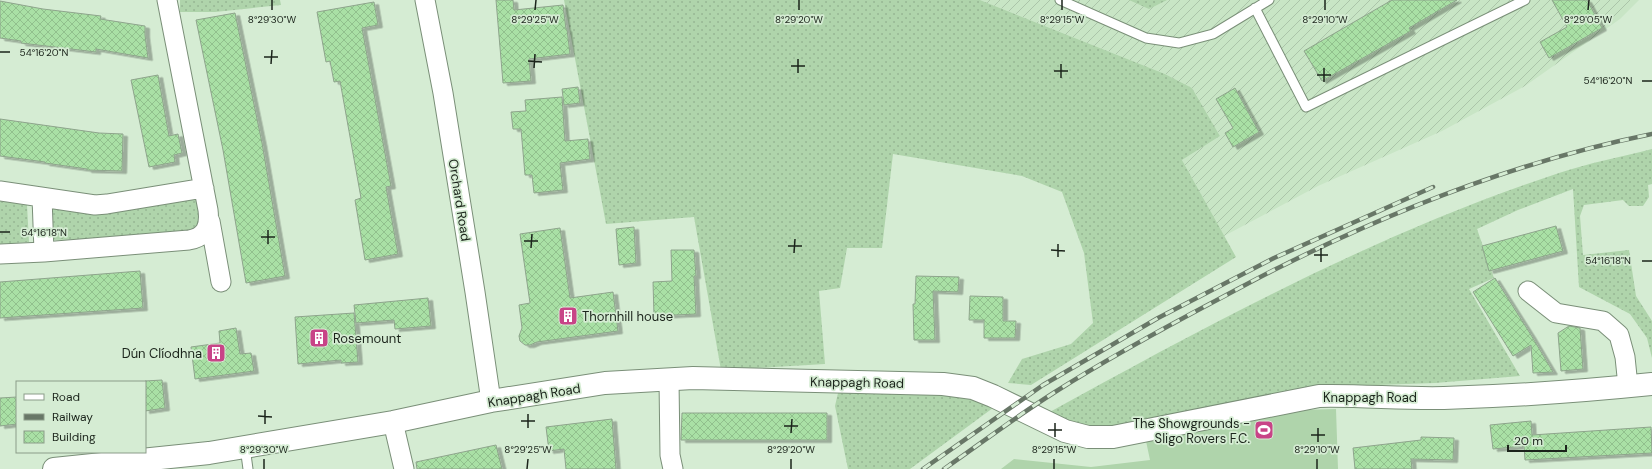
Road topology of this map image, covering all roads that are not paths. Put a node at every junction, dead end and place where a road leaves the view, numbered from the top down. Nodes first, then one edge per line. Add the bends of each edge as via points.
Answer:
1 (167, 0) edge
2 (425, 0) edge
3 (1060, 0) edge
4 (1269, 0) edge
5 (1525, 0) edge
6 (1255, 8) junction
7 (204, 188) junction
8 (0, 191) edge
9 (42, 197) junction
10 (210, 221) junction
11 (44, 252) junction
12 (0, 254) edge
13 (221, 282) dead end
14 (1528, 291) dead end
15 (669, 380) junction
16 (1652, 384) edge
17 (1628, 386) junction
18 (490, 401) junction
19 (393, 422) junction
20 (245, 447) junction
21 (130, 465) edge
22 (54, 469) edge
23 (248, 469) edge
24 (404, 469) edge
25 (673, 469) edge

1 - 7 street
2 - 18 street, Orchard Road via 449,131
3 - 6 lane via 1146,38 1180,43 1213,34
4 - 6 lane
5 - 6 lane via 1306,107
7 - 9 street via 95,205
7 - 10 street
8 - 9 street
9 - 11 street
10 - 11 street via 198,238 189,240
10 - 13 street
11 - 12 street
14 - 17 street via 1556,313 1603,321 1619,335 1625,357
15 - 17 main road, Knappagh Road via 943,384 973,388 1065,431 1088,437 1112,437 1319,396 1442,398 1529,395
15 - 18 main road, Knappagh Road via 605,383
15 - 25 street via 670,455
16 - 17 main road, Knappagh Road
18 - 19 main road, Knappagh Road
19 - 20 main road, Knappagh Road
19 - 24 street
20 - 21 main road, Knappagh Road
20 - 23 lane
21 - 22 main road, Knappagh Road

